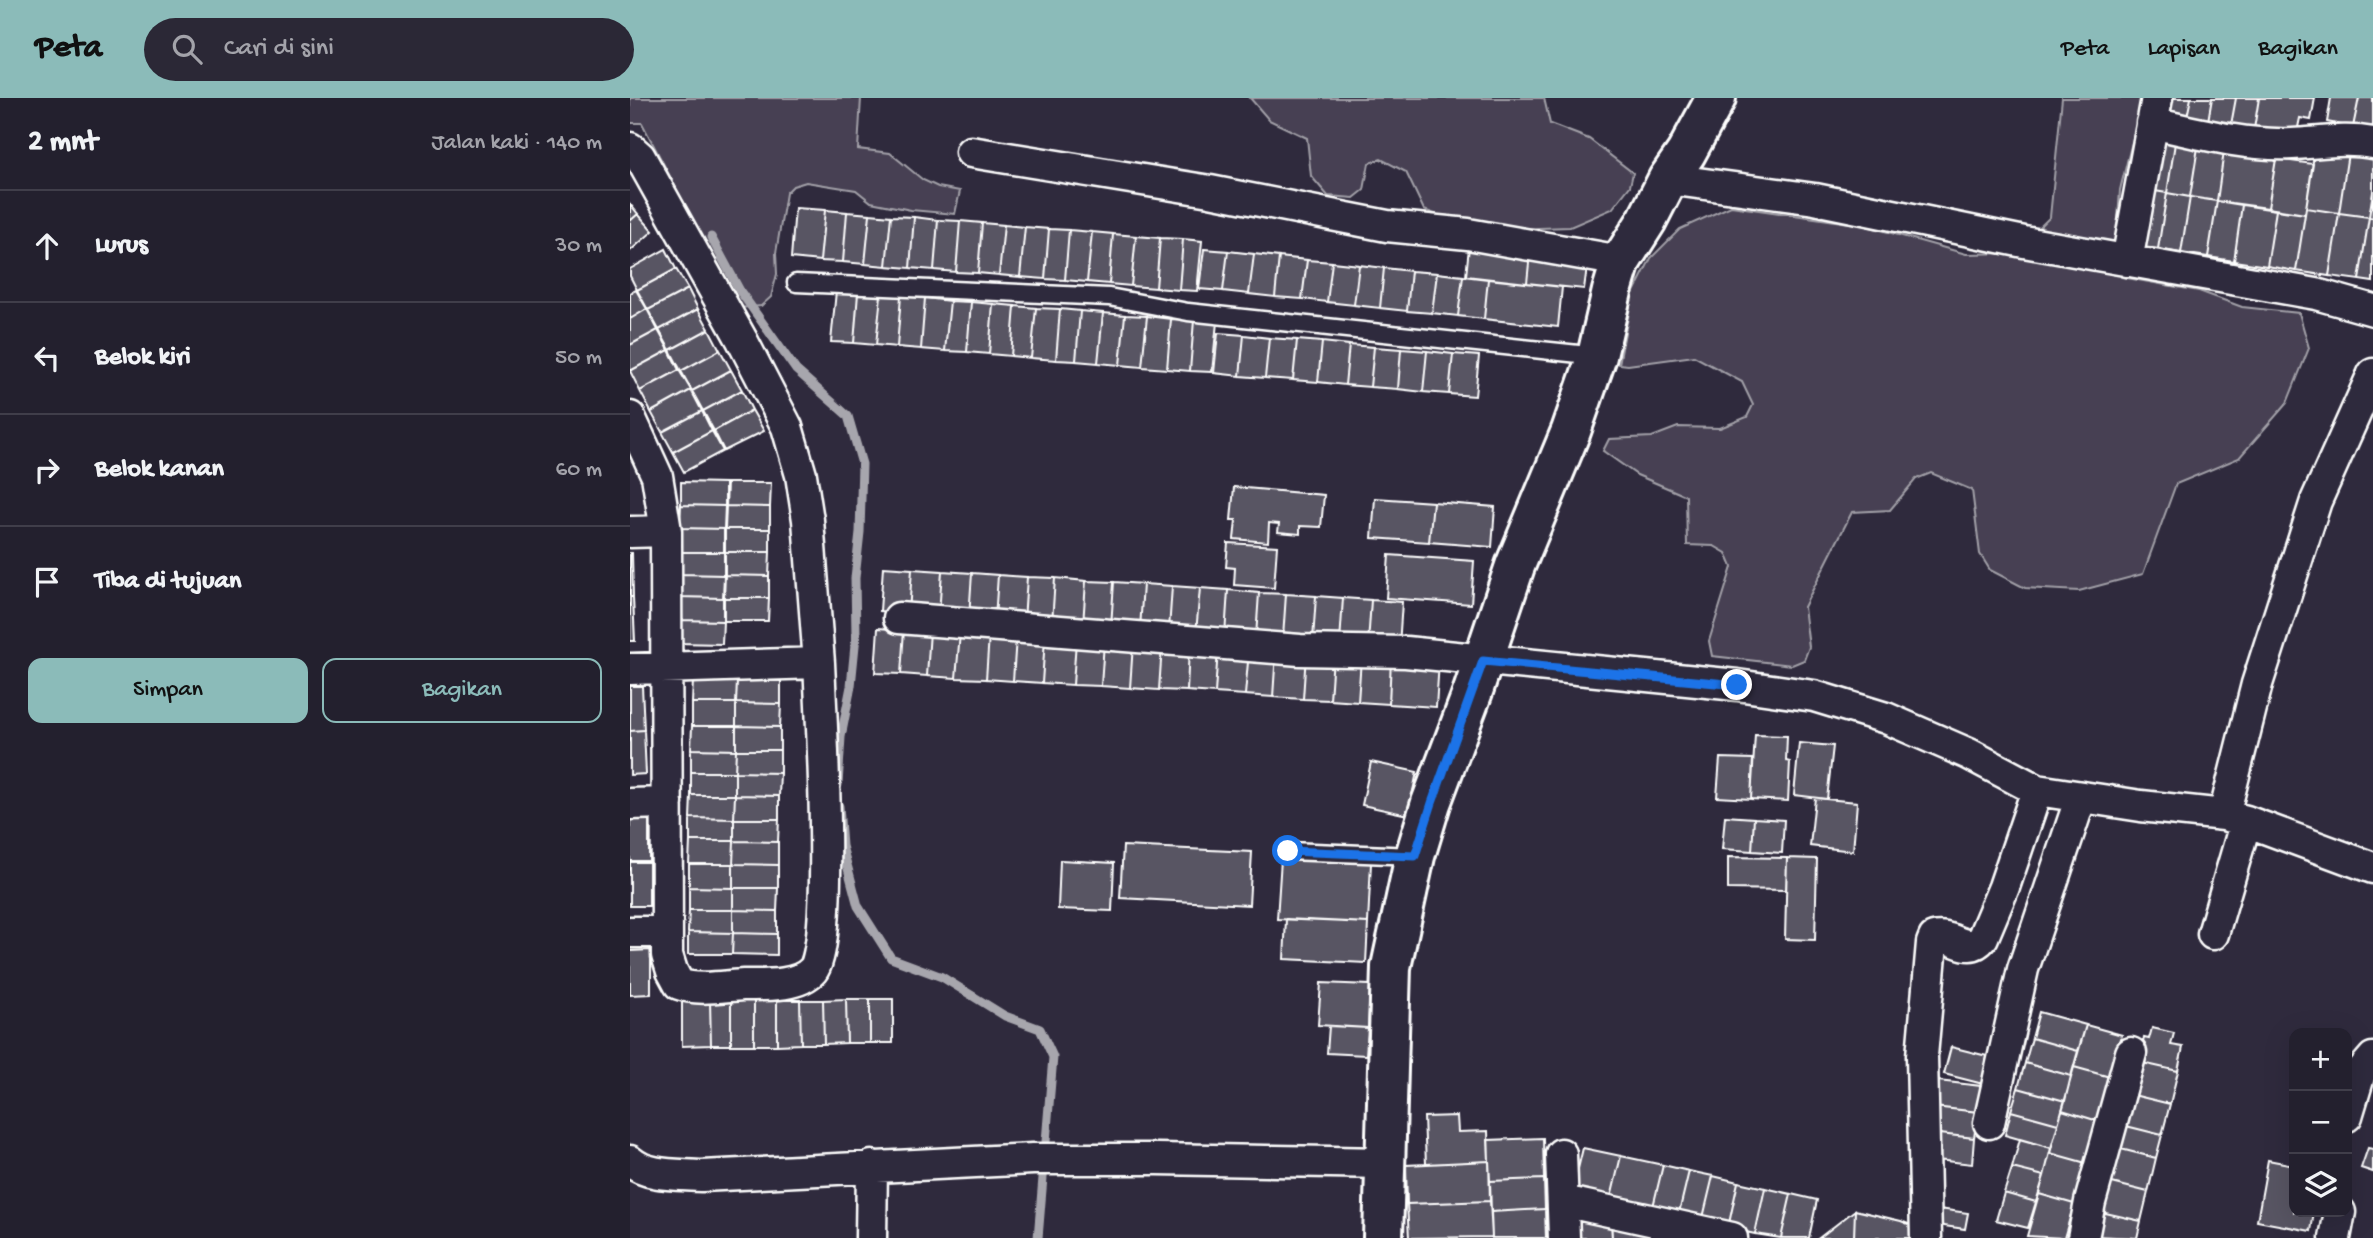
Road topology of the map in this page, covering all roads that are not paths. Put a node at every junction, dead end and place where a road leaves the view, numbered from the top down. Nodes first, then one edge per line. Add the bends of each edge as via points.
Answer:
1 (1716, 98) edge
2 (2154, 110) edge
3 (2373, 143) edge
4 (630, 148) edge
5 (971, 152) dead end
6 (1668, 179) junction
7 (1622, 261) junction
8 (2127, 261) junction
9 (796, 283) dead end
10 (2373, 310) edge
11 (1597, 356) junction
12 (2373, 374) edge
13 (630, 417) edge
14 (666, 531) junction
15 (630, 532) edge
16 (899, 618) dead end
17 (1483, 661) junction
18 (819, 663) junction
19 (630, 669) edge
20 (666, 669) junction
21 (2037, 790) junction
22 (2081, 797) junction
23 (667, 803) junction
24 (630, 804) edge
25 (2235, 818) junction
26 (1288, 851) dead end
27 (1415, 856) junction
28 (2373, 868) edge
29 (630, 932) edge
30 (667, 932) junction
31 (2213, 934) dead end
32 (2132, 1053) dead end
33 (2373, 1058) edge
34 (2352, 1099) edge
35 (1989, 1123) dead end
36 (1561, 1154) dead end
37 (630, 1161) edge
38 (1385, 1163) junction
39 (872, 1166) junction
40 (1563, 1201) junction
41 (2339, 1217) edge
42 (1665, 1230) edge
43 (871, 1238) edge
44 (1383, 1238) edge
45 (1564, 1238) edge
46 (1732, 1238) edge
47 (1926, 1238) edge
48 (2083, 1238) edge
49 (2335, 1238) edge

1 - 6 street
2 - 3 street via 2209,136 2291,144
2 - 8 street
4 - 18 street via 640,157 787,427 808,520
5 - 7 street via 1387,226 1468,234
6 - 7 street
6 - 8 street via 1815,199
7 - 11 street
8 - 10 street via 2316,294
9 - 11 lane via 1109,297 1188,312
11 - 17 street
12 - 25 street via 2316,501 2258,684
13 - 14 street via 657,476
14 - 15 street
14 - 20 street
16 - 17 street
17 - 21 street via 1814,696 1886,718
17 - 27 street
18 - 20 street
18 - 30 street via 824,923 817,965 800,980 685,986 671,971
19 - 20 street
20 - 23 street
21 - 22 street
21 - 47 street via 1983,937 1969,947 1940,936 1931,943 1922,1056
22 - 25 street
22 - 35 street via 2023,969
23 - 24 street
23 - 30 street
25 - 28 street
25 - 31 street
26 - 27 lane
27 - 38 street via 1391,967
29 - 30 street
32 - 48 street
33 - 34 street via 2360,1073
36 - 40 street
37 - 39 street via 652,1172 702,1176
38 - 39 street via 1033,1159
38 - 44 street
39 - 43 street
40 - 42 street
40 - 45 street
41 - 49 street
42 - 46 street

